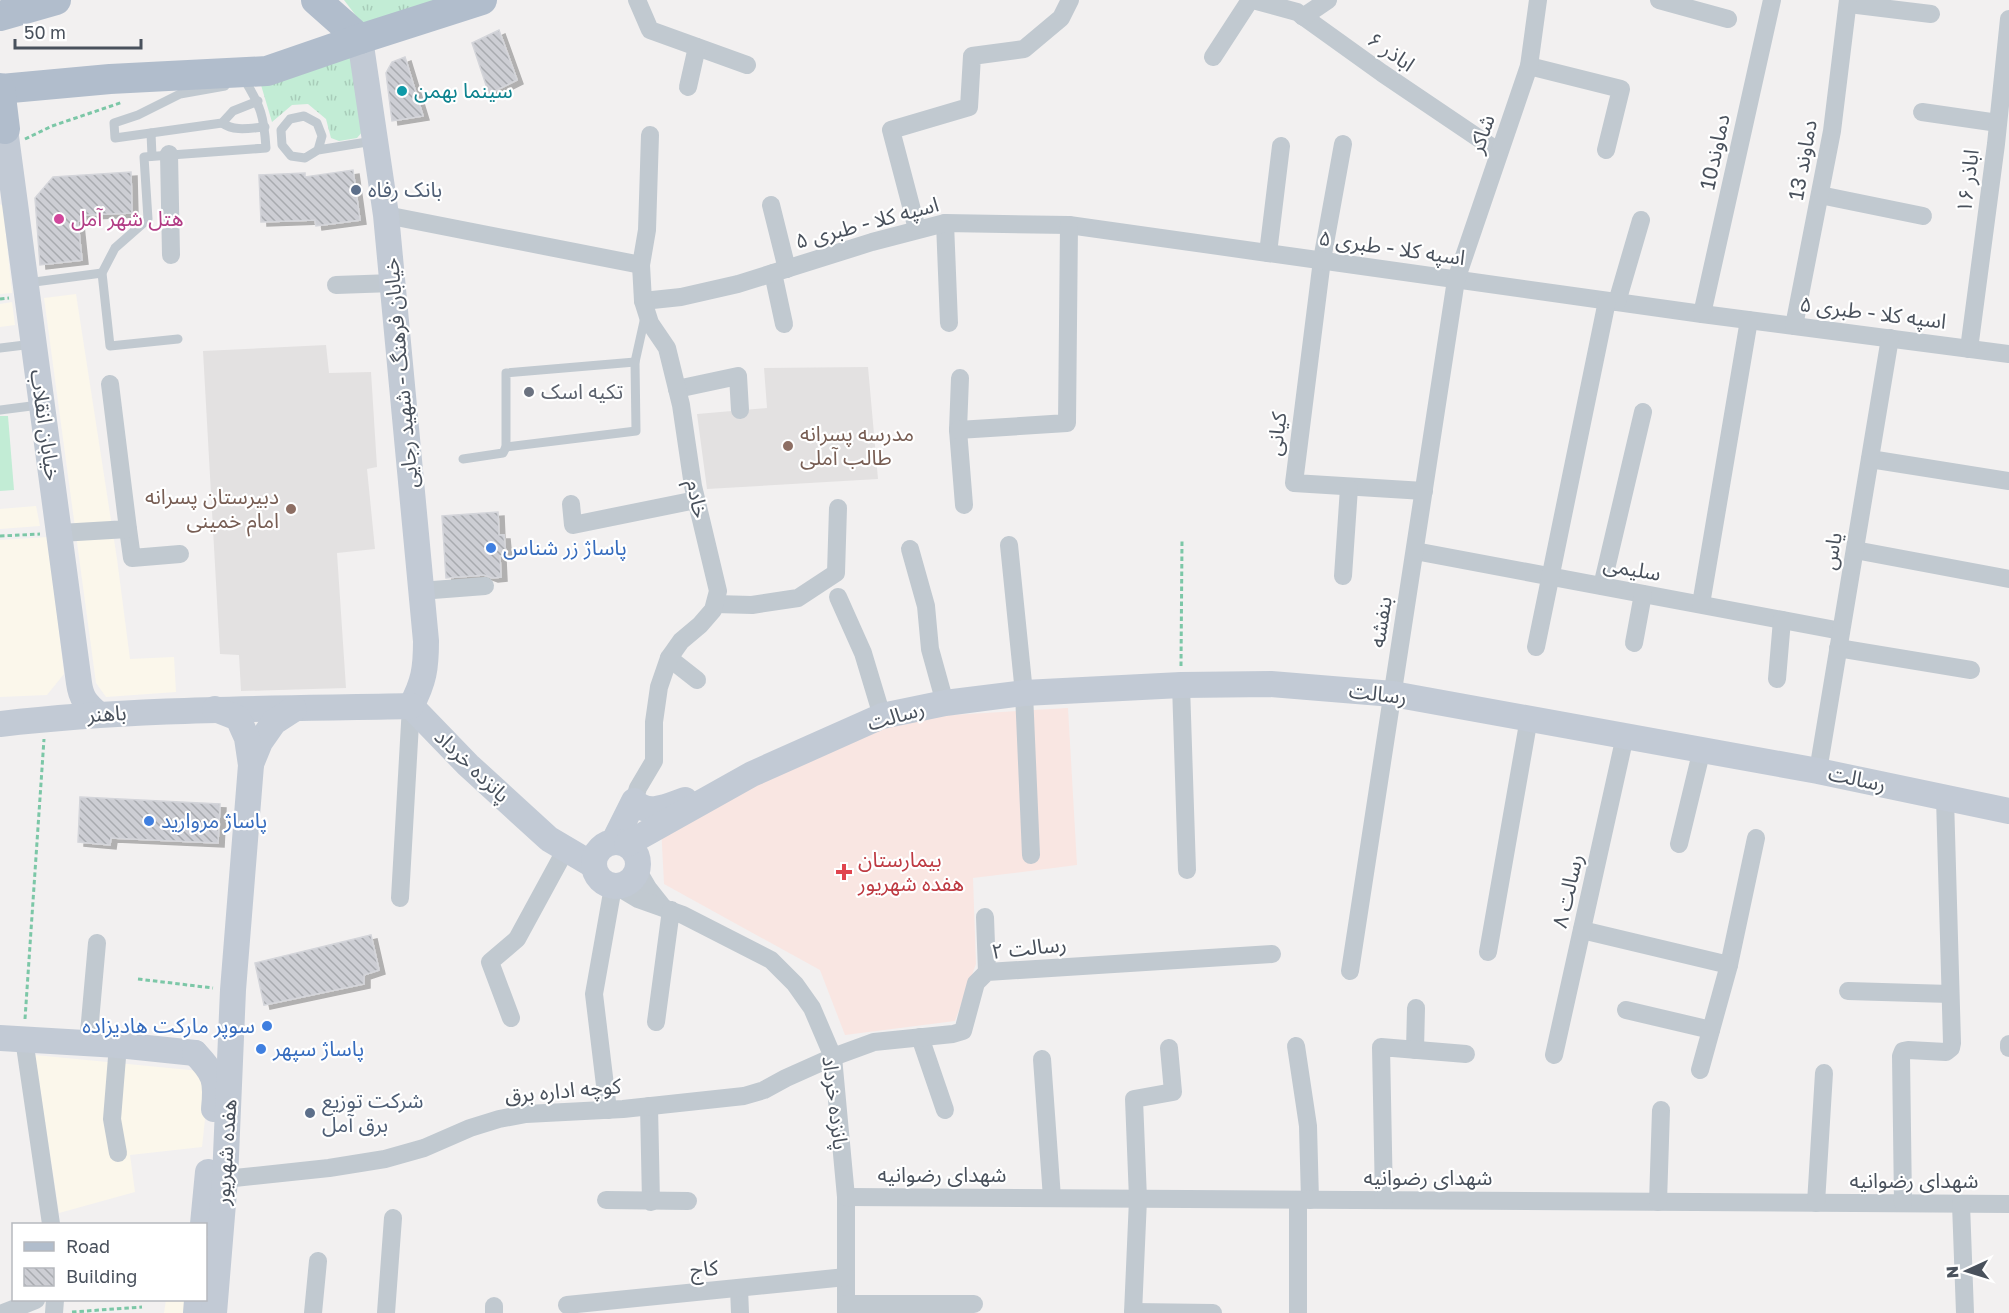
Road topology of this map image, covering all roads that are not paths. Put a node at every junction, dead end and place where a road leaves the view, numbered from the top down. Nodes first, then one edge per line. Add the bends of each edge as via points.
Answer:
1 (56, 0) edge
2 (316, 0) edge
3 (482, 0) edge
4 (637, 0) edge
5 (1070, 0) edge
6 (1252, 0) edge
7 (1328, 0) edge
8 (1538, 0) edge
9 (1772, 0) edge
10 (1669, 1) edge
11 (1848, 2) edge
12 (1931, 14) dead end
13 (0, 16) edge
14 (1304, 17) junction
15 (1728, 19) dead end
16 (2009, 20) edge
17 (360, 39) junction
18 (697, 46) junction
19 (1213, 57) dead end
20 (747, 64) dead end
21 (1528, 66) junction
22 (255, 75) junction
23 (688, 87) dead end
24 (0, 89) edge
25 (258, 100) junction
26 (1922, 112) dead end
27 (222, 123) junction
28 (1998, 123) junction
29 (265, 127) junction
30 (152, 133) junction
31 (650, 135) dead end
32 (6, 138) joint
33 (375, 141) junction
34 (1343, 144) dead end
35 (1281, 146) dead end
36 (318, 150) junction
37 (1606, 150) dead end
38 (1499, 152) junction
39 (155, 156) junction
40 (2001, 174) edge
41 (1820, 195) junction
42 (771, 205) dead end
43 (386, 215) junction
44 (1923, 216) dead end
45 (1641, 220) dead end
46 (945, 223) junction
47 (1069, 225) junction
48 (916, 229) junction
49 (1268, 253) junction
50 (171, 255) dead end
51 (1322, 260) junction
52 (641, 266) junction
53 (780, 271) junction
54 (102, 273) junction
55 (1456, 280) junction
56 (27, 283) junction
57 (393, 283) junction
58 (336, 285) dead end
59 (1612, 302) junction
60 (644, 307) junction
61 (1702, 314) junction
62 (1749, 320) junction
63 (949, 323) dead end
64 (783, 324) dead end
65 (1794, 326) junction
66 (1890, 338) junction
67 (178, 339) dead end
68 (34, 344) junction
69 (0, 348) edge
70 (1970, 349) junction
71 (2009, 354) edge
72 (635, 362) junction
73 (960, 378) dead end
74 (110, 384) dead end
75 (677, 389) junction
76 (42, 405) junction
77 (0, 410) edge
78 (740, 410) dead end
79 (1642, 412) dead end
80 (958, 430) junction
81 (506, 447) junction
82 (463, 459) dead end
83 (1870, 459) junction
84 (2009, 481) edge
85 (1349, 488) junction
86 (1424, 491) junction
87 (696, 500) junction
88 (571, 504) dead end
89 (964, 505) dead end
90 (838, 508) dead end
91 (129, 529) junction
92 (60, 533) junction
93 (1009, 545) dead end
94 (909, 549) dead end
95 (1855, 550) junction
96 (1415, 551) junction
97 (180, 554) dead end
98 (1343, 576) dead end
99 (1550, 577) junction
100 (2009, 579) edge
101 (485, 586) dead end
102 (1602, 586) junction
103 (420, 591) junction
104 (1643, 594) junction
105 (838, 597) dead end
106 (715, 604) junction
107 (1701, 604) junction
108 (1782, 620) junction
109 (1840, 639) junction
110 (1634, 643) dead end
111 (1536, 647) dead end
112 (669, 658) junction
113 (1971, 670) dead end
114 (1777, 679) dead end
115 (697, 680) dead end
116 (79, 683) junction
117 (1181, 685) junction
118 (1024, 693) junction
119 (1393, 694) junction
120 (945, 703) junction
121 (411, 706) junction
122 (0, 708) edge
123 (215, 709) junction
124 (294, 709) junction
125 (98, 714) junction
126 (882, 716) junction
127 (1529, 718) junction
128 (0, 724) edge
129 (1625, 736) junction
130 (1702, 749) junction
131 (251, 765) junction
132 (1818, 771) junction
133 (752, 774) junction
134 (1945, 798) junction
135 (634, 801) junction
136 (2008, 806) edge
137 (1756, 838) dead end
138 (620, 842) junction
139 (1679, 844) dead end
140 (566, 849) junction
141 (1031, 855) dead end
142 (593, 865) junction
143 (1187, 870) dead end
144 (638, 871) junction
145 (616, 887) junction
146 (400, 898) dead end
147 (667, 908) junction
148 (985, 917) dead end
149 (1582, 930) junction
150 (97, 943) dead end
151 (1488, 952) dead end
152 (1272, 954) dead end
153 (1728, 965) junction
154 (1350, 971) dead end
155 (987, 972) junction
156 (233, 990) junction
157 (1848, 991) dead end
158 (1950, 994) junction
159 (1416, 1008) dead end
160 (1626, 1010) dead end
161 (511, 1018) dead end
162 (656, 1022) dead end
163 (1711, 1030) junction
164 (920, 1037) junction
165 (12, 1039) edge
166 (88, 1044) junction
167 (118, 1045) junction
168 (1296, 1046) dead end
169 (1168, 1048) dead end
170 (1415, 1050) junction
171 (195, 1053) junction
172 (1466, 1054) dead end
173 (1554, 1055) dead end
174 (832, 1057) junction
175 (1042, 1059) dead end
176 (1700, 1070) dead end
177 (1824, 1073) dead end
178 (649, 1106) junction
179 (608, 1110) junction
180 (945, 1110) dead end
181 (1661, 1110) dead end
182 (118, 1153) dead end
183 (225, 1179) junction
184 (846, 1197) junction
185 (1052, 1198) junction
186 (1138, 1199) junction
187 (606, 1200) dead end
188 (1304, 1200) junction
189 (1384, 1200) junction
190 (651, 1202) junction
191 (688, 1202) dead end
192 (1658, 1202) junction
193 (1816, 1203) junction
194 (1903, 1203) junction
195 (1961, 1204) junction
196 (2009, 1204) edge
197 (393, 1218) dead end
198 (51, 1223) edge
199 (203, 1223) edge
200 (318, 1261) dead end
201 (846, 1277) junction
202 (739, 1288) junction
203 (31, 1301) edge
204 (974, 1304) dead end
205 (567, 1305) dead end
206 (846, 1309) edge
207 (1133, 1312) edge
208 (3, 1313) edge
209 (214, 1313) edge
210 (313, 1313) edge
211 (386, 1313) edge
212 (740, 1313) edge
213 (1213, 1313) edge
214 (1298, 1313) edge
215 (1965, 1313) edge

1 - 13 main road
2 - 17 main road
3 - 17 main road
4 - 18 street via 650,30
5 - 48 street via 1061,18 1024,48 972,56 969,107 891,130
6 - 14 street, اباذر ۶
6 - 19 street
7 - 14 street
8 - 21 street, شاکر
9 - 61 street, دماوند10
10 - 15 street
11 - 12 street
11 - 41 street, دماوند 13 via 1833,130
14 - 38 street, اباذر ۶
16 - 28 street, اباذر ۱۶
17 - 22 main road
17 - 33 main road, خیابان فرهنگ - شهید رجایی
18 - 20 street
18 - 23 street
21 - 37 street via 1621,89
21 - 38 street, شاکر
22 - 24 main road via 110,79
22 - 25 lane
22 - 30 lane via 215,89 180,94 114,123 115,138
24 - 32 main road, bridge
25 - 27 lane via 233,111
25 - 29 lane
26 - 28 street
27 - 29 lane via 239,129
27 - 30 lane
28 - 40 street, اباذر ۱۶
29 - 39 lane via 266,148
30 - 39 lane
31 - 52 street, خادم via 647,230
32 - 56 main road, خیابان انقلاب
33 - 36 lane
33 - 43 main road, خیابان فرهنگ - شهید رجایی
34 - 51 street
35 - 49 street
36 - 36 lane via 322,136 317,123 304,116 290,119 281,130 282,145 291,156 305,158
38 - 55 street, شاکر
39 - 50 street
39 - 54 lane via 148,219 115,248
40 - 70 street, اباذر ۱۶
41 - 44 street
41 - 65 street, دماوند 13
42 - 53 street
43 - 52 street
43 - 57 main road, خیابان فرهنگ - شهید رجایی
45 - 59 street
46 - 47 street, اسپه کلا - طبری ۵
46 - 48 street, اسپه کلا - طبری ۵
46 - 63 street
47 - 49 street, اسپه کلا - طبری ۵
47 - 80 street via 1067,423
48 - 53 street, اسپه کلا - طبری ۵
49 - 51 street, اسپه کلا - طبری ۵
51 - 55 street, اسپه کلا - طبری ۵
51 - 85 street, کیانی via 1294,483
52 - 60 street, خادم
53 - 60 street, اسپه کلا - طبری ۵
53 - 64 street
54 - 56 lane
54 - 67 lane via 110,346
55 - 59 street, اسپه کلا - طبری ۵
55 - 86 street, بنفشه
56 - 68 main road, خیابان انقلاب
57 - 58 street
57 - 103 main road, خیابان فرهنگ - شهید رجایی
59 - 61 street, اسپه کلا - طبری ۵
59 - 99 street
60 - 72 lane
60 - 75 street, خادم via 667,348
61 - 62 street, اسپه کلا - طبری ۵
62 - 65 street, اسپه کلا - طبری ۵
62 - 107 street
65 - 66 street, اسپه کلا - طبری ۵
66 - 70 street, اسپه کلا - طبری ۵
66 - 83 street, یاس
68 - 69 lane
68 - 76 main road, خیابان انقلاب
70 - 71 street, اسپه کلا - طبری ۵
72 - 81 lane via 636,431
72 - 81 lane via 506,373
73 - 80 street
74 - 91 street
75 - 78 street via 738,376
75 - 87 street, خادم
76 - 77 lane
76 - 92 main road, خیابان انقلاب
79 - 102 street
80 - 89 street
81 - 82 lane via 504,453
83 - 84 street
83 - 95 street, یاس
85 - 86 street, کیانی
85 - 98 street
86 - 96 street, بنفشه
87 - 88 street via 573,525
87 - 106 street, خادم via 718,591
90 - 106 street via 836,573 798,598 752,605
91 - 92 street
91 - 97 street via 132,558
92 - 116 main road, خیابان انقلاب
93 - 118 street
94 - 120 street via 926,606 930,649
95 - 100 street
95 - 109 street, یاس
96 - 99 street, سلیمی
96 - 119 street, بنفشه
99 - 102 street, سلیمی
99 - 111 street
101 - 103 street
102 - 104 street, سلیمی
103 - 121 main road, خیابان فرهنگ - شهید رجایی via 426,661 422,686
104 - 107 street, سلیمی
104 - 110 street
105 - 126 street via 863,653
106 - 112 street
107 - 108 street, سلیمی
108 - 109 street, سلیمی
108 - 114 street
109 - 113 street, سلیمی
109 - 132 street, یاس
112 - 115 street
112 - 135 street via 659,687 654,761
116 - 122 main road via 67,700
116 - 125 main road, خیابان انقلاب via 86,703
117 - 118 main road, رسالت
117 - 119 main road, رسالت via 1271,684
117 - 143 street
118 - 120 main road, رسالت
118 - 141 street
119 - 127 main road, رسالت
119 - 154 street, بنفشه
120 - 126 main road, رسالت
121 - 124 main road
121 - 140 main road, پانزده خرداد via 468,765 549,839
121 - 146 street
123 - 124 main road
123 - 125 main road, باهنر
123 - 131 main road, هفده شهریور via 238,718 248,738
124 - 131 main road via 274,722
125 - 128 main road, باهنر
126 - 133 main road, رسالت
127 - 129 main road, رسالت
127 - 151 street
129 - 130 main road, رسالت
129 - 149 street, رسالت ۸
130 - 132 main road, رسالت
130 - 139 street
131 - 156 main road, هفده شهریور
132 - 134 main road, رسالت
133 - 135 main road, رسالت via 726,779 686,799 649,810
133 - 138 main road, رسالت
134 - 136 main road, رسالت
134 - 158 street
135 - 138 main road
137 - 153 street
138 - 142 main road via 603,845
138 - 144 main road via 637,855
140 - 142 main road, پانزده خرداد
140 - 161 street via 517,939 490,962
142 - 145 main road via 599,879
144 - 145 main road via 631,882
144 - 147 street, پانزده خرداد
145 - 147 street, پانزده خرداد
145 - 179 street via 594,994
147 - 162 street
147 - 174 street, پانزده خرداد via 771,960 812,1008
148 - 155 street
149 - 153 street
149 - 173 street, رسالت ۸
150 - 166 street
152 - 155 street, رسالت ۲
153 - 163 street
155 - 164 street, رسالت ۲ via 976,983 963,1030
156 - 171 main road, هفده شهریور via 225,1023 210,1046
156 - 183 main road, هفده شهریور
157 - 158 street
158 - 194 street via 1951,1048 1946,1052 1908,1050 1901,1056
159 - 170 street
160 - 163 street
163 - 176 street
164 - 174 street, رسالت ۲ via 874,1042
164 - 180 street
165 - 166 main road
165 - 198 street
166 - 167 main road
167 - 171 main road
167 - 182 street via 112,1119
168 - 188 street via 1308,1126
169 - 186 street via 1173,1092 1134,1099
170 - 172 street
170 - 189 street via 1381,1047
171 - 199 main road, هفده شهریور via 209,1067 216,1086
174 - 178 street, کوچه اداره برق via 744,1096
174 - 184 street, پانزده خرداد
175 - 185 street
177 - 193 street
178 - 179 street, کوچه اداره برق
178 - 190 street
179 - 183 street, کوچه اداره برق via 526,1114 470,1128 386,1159
181 - 192 street
183 - 209 main road, هفده شهریور
184 - 185 street, شهدای رضوانیه
184 - 201 street, پانزده خرداد
185 - 186 street, شهدای رضوانیه
186 - 188 street, شهدای رضوانیه
186 - 207 street
187 - 190 street
188 - 189 street, شهدای رضوانیه
188 - 214 street
189 - 192 street, شهدای رضوانیه
190 - 191 street
192 - 193 street, شهدای رضوانیه
193 - 194 street, شهدای رضوانیه
194 - 195 street, شهدای رضوانیه
195 - 196 street, شهدای رضوانیه
195 - 215 street
197 - 211 street
200 - 210 street
201 - 202 street, کاج
201 - 206 street, پانزده خرداد
202 - 205 street, کاج
202 - 212 street
203 - 208 street
204 - 206 street
207 - 213 street

